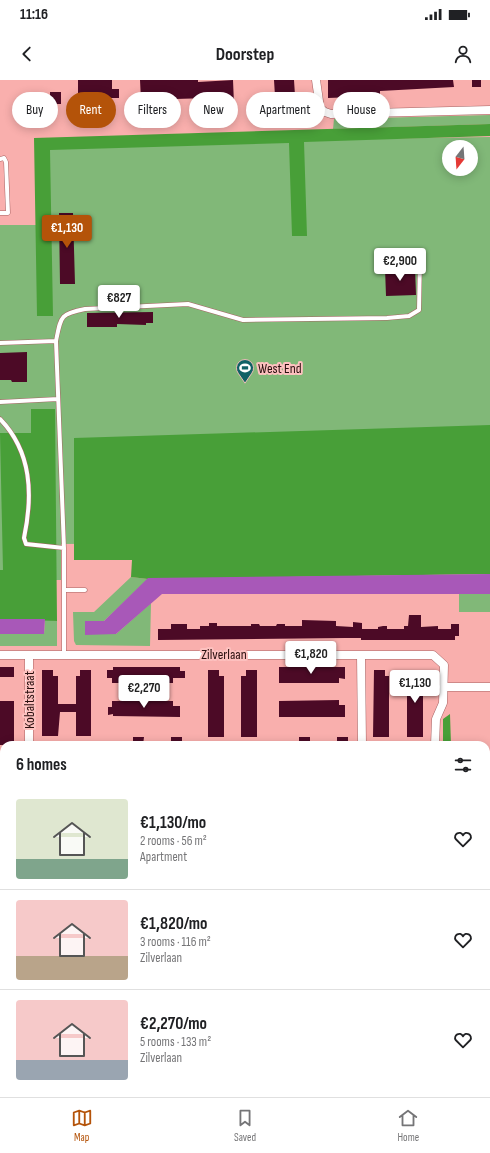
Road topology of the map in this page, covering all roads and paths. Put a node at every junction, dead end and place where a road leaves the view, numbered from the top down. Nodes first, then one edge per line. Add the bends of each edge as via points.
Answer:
1 (316, 80) edge
2 (490, 110) edge
3 (0, 159) edge
4 (0, 213) edge
5 (382, 260) dead end
6 (56, 341) junction
7 (0, 343) edge
8 (58, 398) junction
9 (0, 402) edge
10 (0, 418) edge
11 (64, 548) junction
12 (65, 590) junction
13 (85, 590) dead end
14 (0, 655) edge
15 (29, 655) junction
16 (64, 655) junction
17 (361, 655) junction
18 (444, 687) junction
19 (490, 687) edge
20 (29, 741) edge
21 (362, 741) edge
22 (435, 741) edge

1 - 2 street via 320,108 331,114
3 - 4 lane via 4,158 6,162 8,213
5 - 6 lane via 420,259 419,310 409,316 387,318 243,320 188,304 85,309 69,312 60,320
6 - 7 lane
6 - 8 lane
8 - 9 lane
8 - 11 lane
10 - 11 lane via 23,454 27,469 30,503 24,538 26,544
11 - 12 lane
12 - 13 lane
12 - 16 lane
14 - 15 street, Zilverlaan
15 - 16 street, Zilverlaan
15 - 20 street, Kobaltstraat
16 - 17 street, Zilverlaan
17 - 18 street, Zilverlaan via 434,655 444,665
17 - 21 street
18 - 19 street
18 - 22 street via 443,703 436,718

